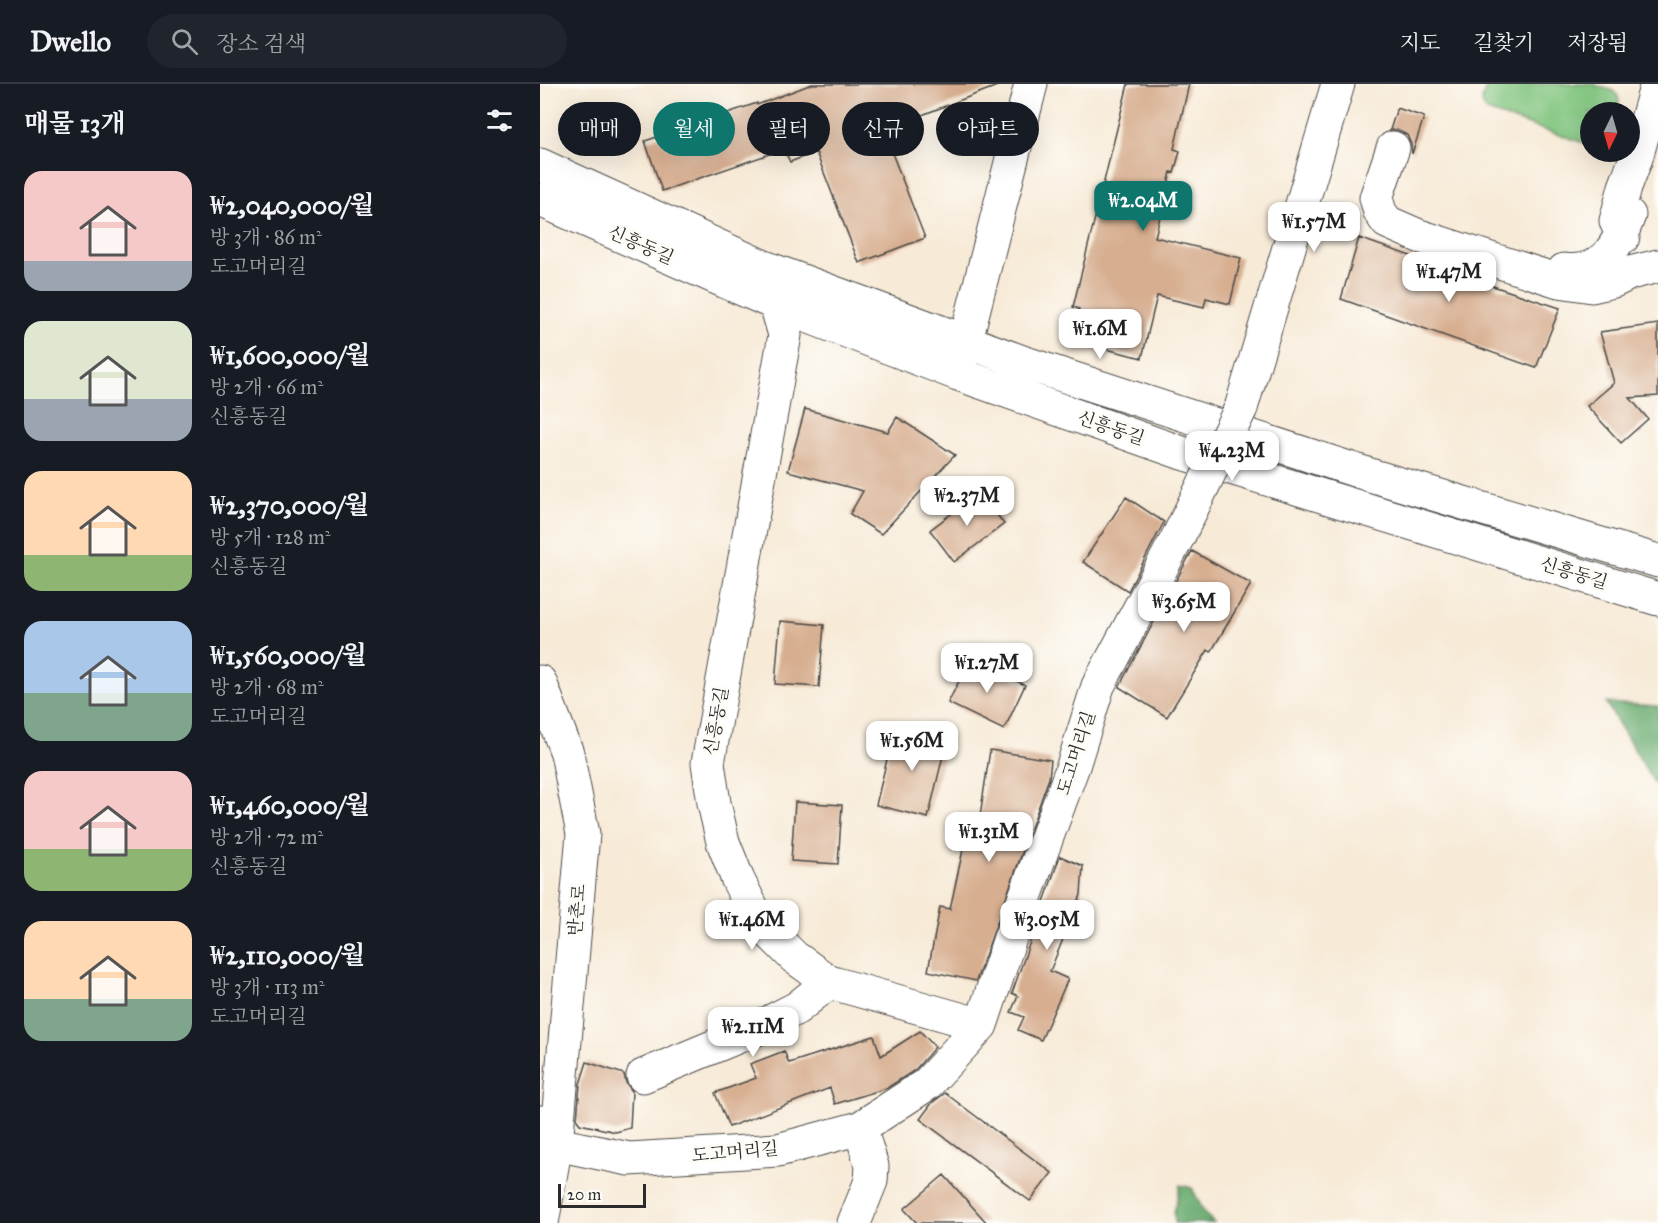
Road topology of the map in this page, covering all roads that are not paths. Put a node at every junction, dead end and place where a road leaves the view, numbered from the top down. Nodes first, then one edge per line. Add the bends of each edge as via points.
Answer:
1 (1031, 84) edge
2 (1338, 84) edge
3 (1657, 84) edge
4 (1658, 136) edge
5 (540, 165) edge
6 (540, 200) edge
7 (1617, 217) junction
8 (1656, 265) edge
9 (776, 304) junction
10 (966, 342) junction
11 (958, 374) junction
12 (1658, 561) edge
13 (1658, 599) edge
14 (540, 682) edge
15 (829, 982) junction
16 (981, 1025) junction
17 (643, 1076) dead end
18 (860, 1128) junction
19 (548, 1133) edge
20 (542, 1223) edge
21 (854, 1223) edge

1 - 10 street
2 - 16 street, 도고머리길, bridge via 1241,408 1098,686
3 - 7 street
4 - 7 street
5 - 10 street via 764,267
6 - 9 street, 신흥동길
7 - 8 street via 1630,250
7 - 8 street via 1605,259 1577,272 1418,225 1396,211 1391,200 1398,150 1376,198 1387,222 1559,281 1592,286
9 - 11 street, 신흥동길
9 - 15 street, 신흥동길 via 785,335 708,763 723,842 759,921 794,957
10 - 11 street
10 - 12 street via 1370,475
11 - 13 street, 신흥동길 via 1182,453
14 - 19 street, 반촌로 via 567,753 583,834
15 - 16 street, 신흥동길
15 - 17 street via 797,1008 756,1029
16 - 18 street, 도고머리길 via 927,1084
18 - 19 street, 도고머리길 via 778,1150 629,1159
18 - 21 street via 872,1166 871,1181
19 - 20 street

